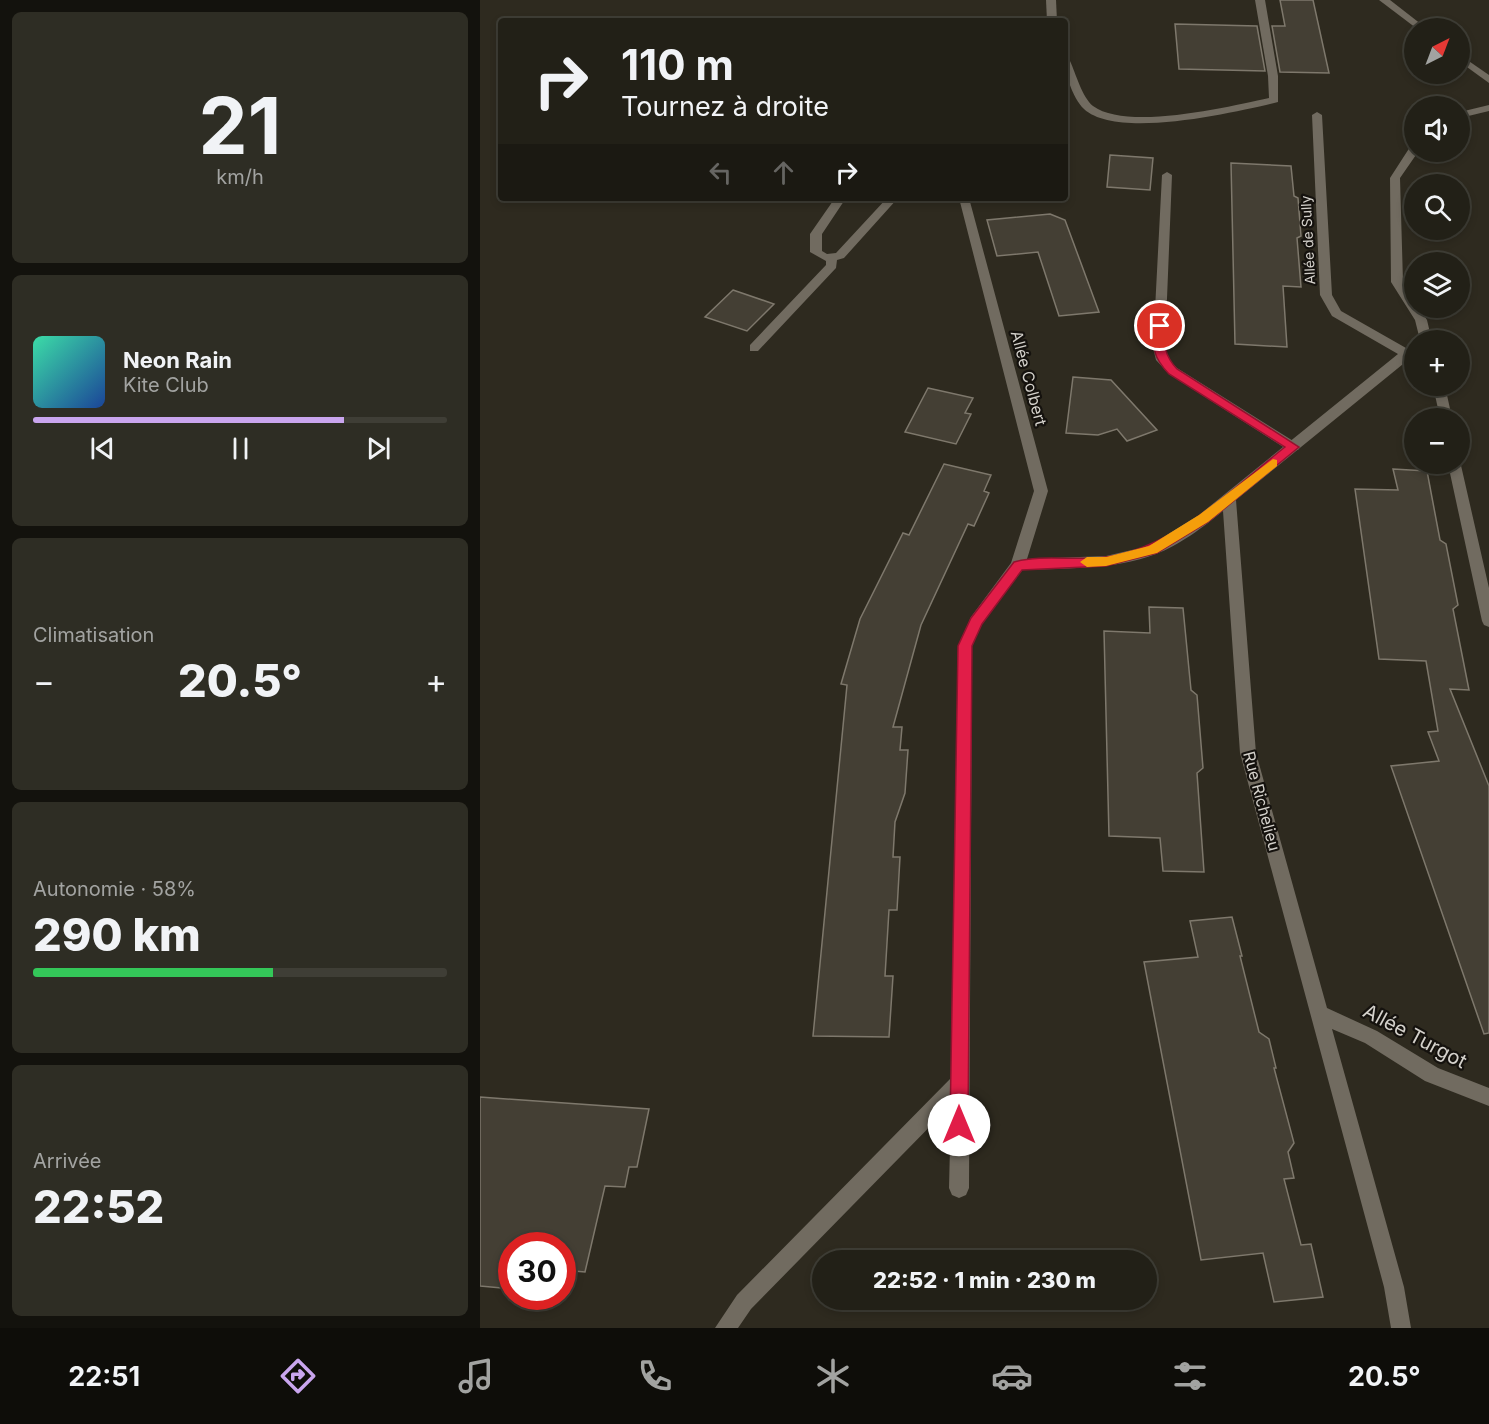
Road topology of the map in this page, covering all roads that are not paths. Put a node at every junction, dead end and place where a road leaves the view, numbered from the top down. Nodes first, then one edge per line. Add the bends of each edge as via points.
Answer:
1 (1051, 0) edge
2 (1260, 0) edge
3 (1384, 0) edge
4 (1052, 18) edge
5 (1407, 18) edge
6 (1470, 66) edge
7 (1068, 67) edge
8 (1489, 80) edge
9 (1489, 108) edge
10 (1470, 113) edge
11 (1317, 115) dead end
12 (1405, 162) edge
13 (1167, 175) dead end
14 (839, 201) edge
15 (890, 201) edge
16 (965, 201) edge
17 (831, 257) junction
18 (1423, 330) edge
19 (753, 348) dead end
20 (1404, 349) edge
21 (1404, 359) edge
22 (1293, 447) junction
23 (1457, 474) edge
24 (1228, 499) junction
25 (1018, 566) junction
26 (1489, 621) edge
27 (1320, 1014) junction
28 (959, 1083) junction
29 (1489, 1097) edge
30 (959, 1188) dead end
31 (724, 1328) edge
32 (1401, 1328) edge

1 - 4 street
2 - 7 street via 1274,100 1138,121 1111,118 1088,107
3 - 5 street
6 - 8 street
9 - 10 street
11 - 20 street, Allée de Sully via 1326,295 1336,313
12 - 18 street via 1395,178 1397,282
13 - 22 street via 1158,348 1162,360 1173,371
14 - 17 street via 816,234 816,252
15 - 17 street via 840,256
16 - 25 street, Allée Colbert via 1041,491
17 - 19 street via 832,266
21 - 22 street
22 - 24 street
23 - 26 street
24 - 25 street via 1204,519 1153,550 1106,561
24 - 27 street, Rue Richelieu via 1248,753
25 - 28 street via 976,621 965,646
27 - 29 street, Allée Turgot via 1371,1037 1432,1075
27 - 32 street, Rue Richelieu via 1394,1287
28 - 30 street
28 - 31 street via 744,1302

